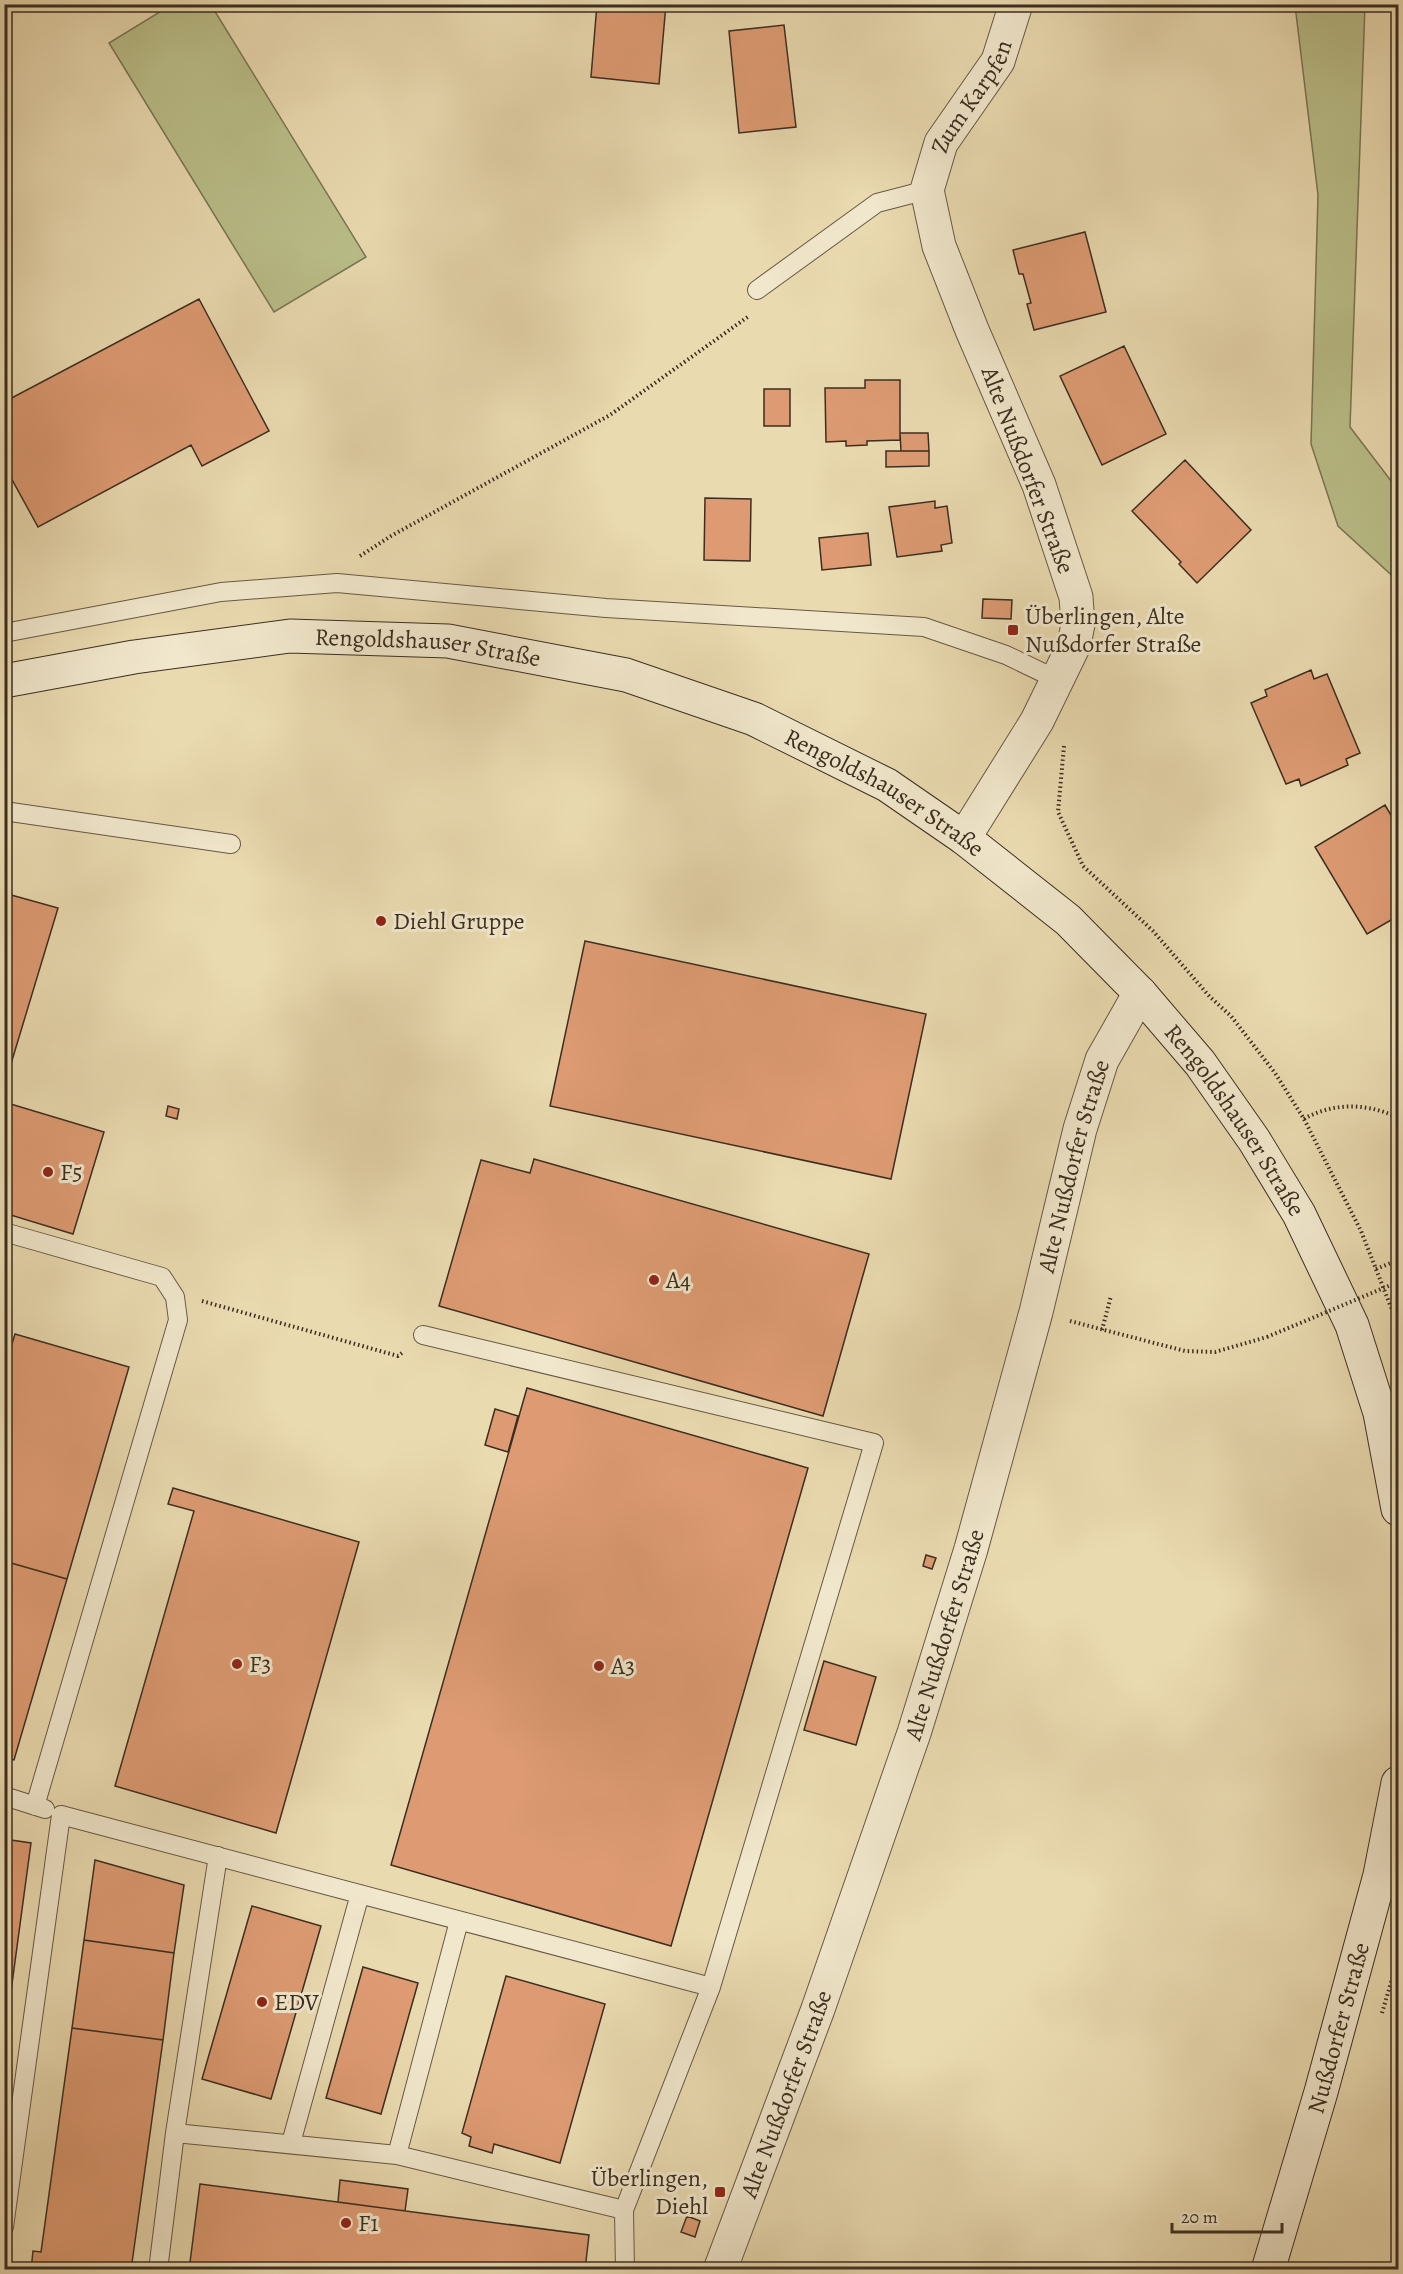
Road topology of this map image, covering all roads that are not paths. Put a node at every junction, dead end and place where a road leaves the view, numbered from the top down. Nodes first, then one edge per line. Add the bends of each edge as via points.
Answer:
1 (1016, 4) edge
2 (927, 190) junction
3 (757, 290) road end
4 (4, 633) edge
5 (1058, 680) junction
6 (4, 681) edge
7 (4, 811) edge
8 (964, 838) junction
9 (231, 844) dead end
10 (1140, 993) junction
11 (4, 1232) edge
12 (423, 1335) road end
13 (1398, 1509) edge
14 (1398, 1783) edge
15 (4, 1796) edge
16 (35, 1806) junction
17 (60, 1815) junction
18 (218, 1856) junction
19 (360, 1894) junction
20 (459, 1921) junction
21 (711, 1987) junction
22 (175, 2133) junction
23 (291, 2143) junction
24 (397, 2155) junction
25 (624, 2210) junction
26 (4, 2227) edge
27 (158, 2270) edge
28 (625, 2270) edge
29 (720, 2270) edge
30 (1268, 2270) edge

1 - 2 street, Zum Karpfen via 998,61 941,142
2 - 3 lane via 877,203
2 - 5 street, Alte Nußdorfer Straße via 939,246 1039,484 1076,597 1078,624 1074,645
4 - 5 lane via 221,592 337,583 606,608 924,627 1006,655
5 - 8 street, Alte Nußdorfer Straße
6 - 8 street, Rengoldshauser Straße via 134,657 290,636 448,641 626,675 754,719 886,785
7 - 9 lane
8 - 10 street, Rengoldshauser Straße via 1068,920
10 - 13 street, Rengoldshauser Straße via 1213,1082 1254,1140 1331,1279 1380,1413
10 - 29 street, Alte Nußdorfer Straße via 1102,1060 1080,1129 1036,1311 971,1549 914,1732 818,2009
11 - 16 lane via 162,1277 175,1297 178,1320
12 - 21 lane via 874,1443
14 - 30 street, Nußdorfer Straße via 1380,1875
15 - 16 lane
16 - 17 lane
17 - 18 lane
17 - 26 lane
18 - 19 lane
18 - 22 lane
19 - 20 lane
19 - 23 lane
20 - 21 lane
20 - 24 lane
21 - 25 lane
22 - 23 lane
22 - 27 lane
23 - 24 lane
24 - 25 lane
25 - 28 lane

